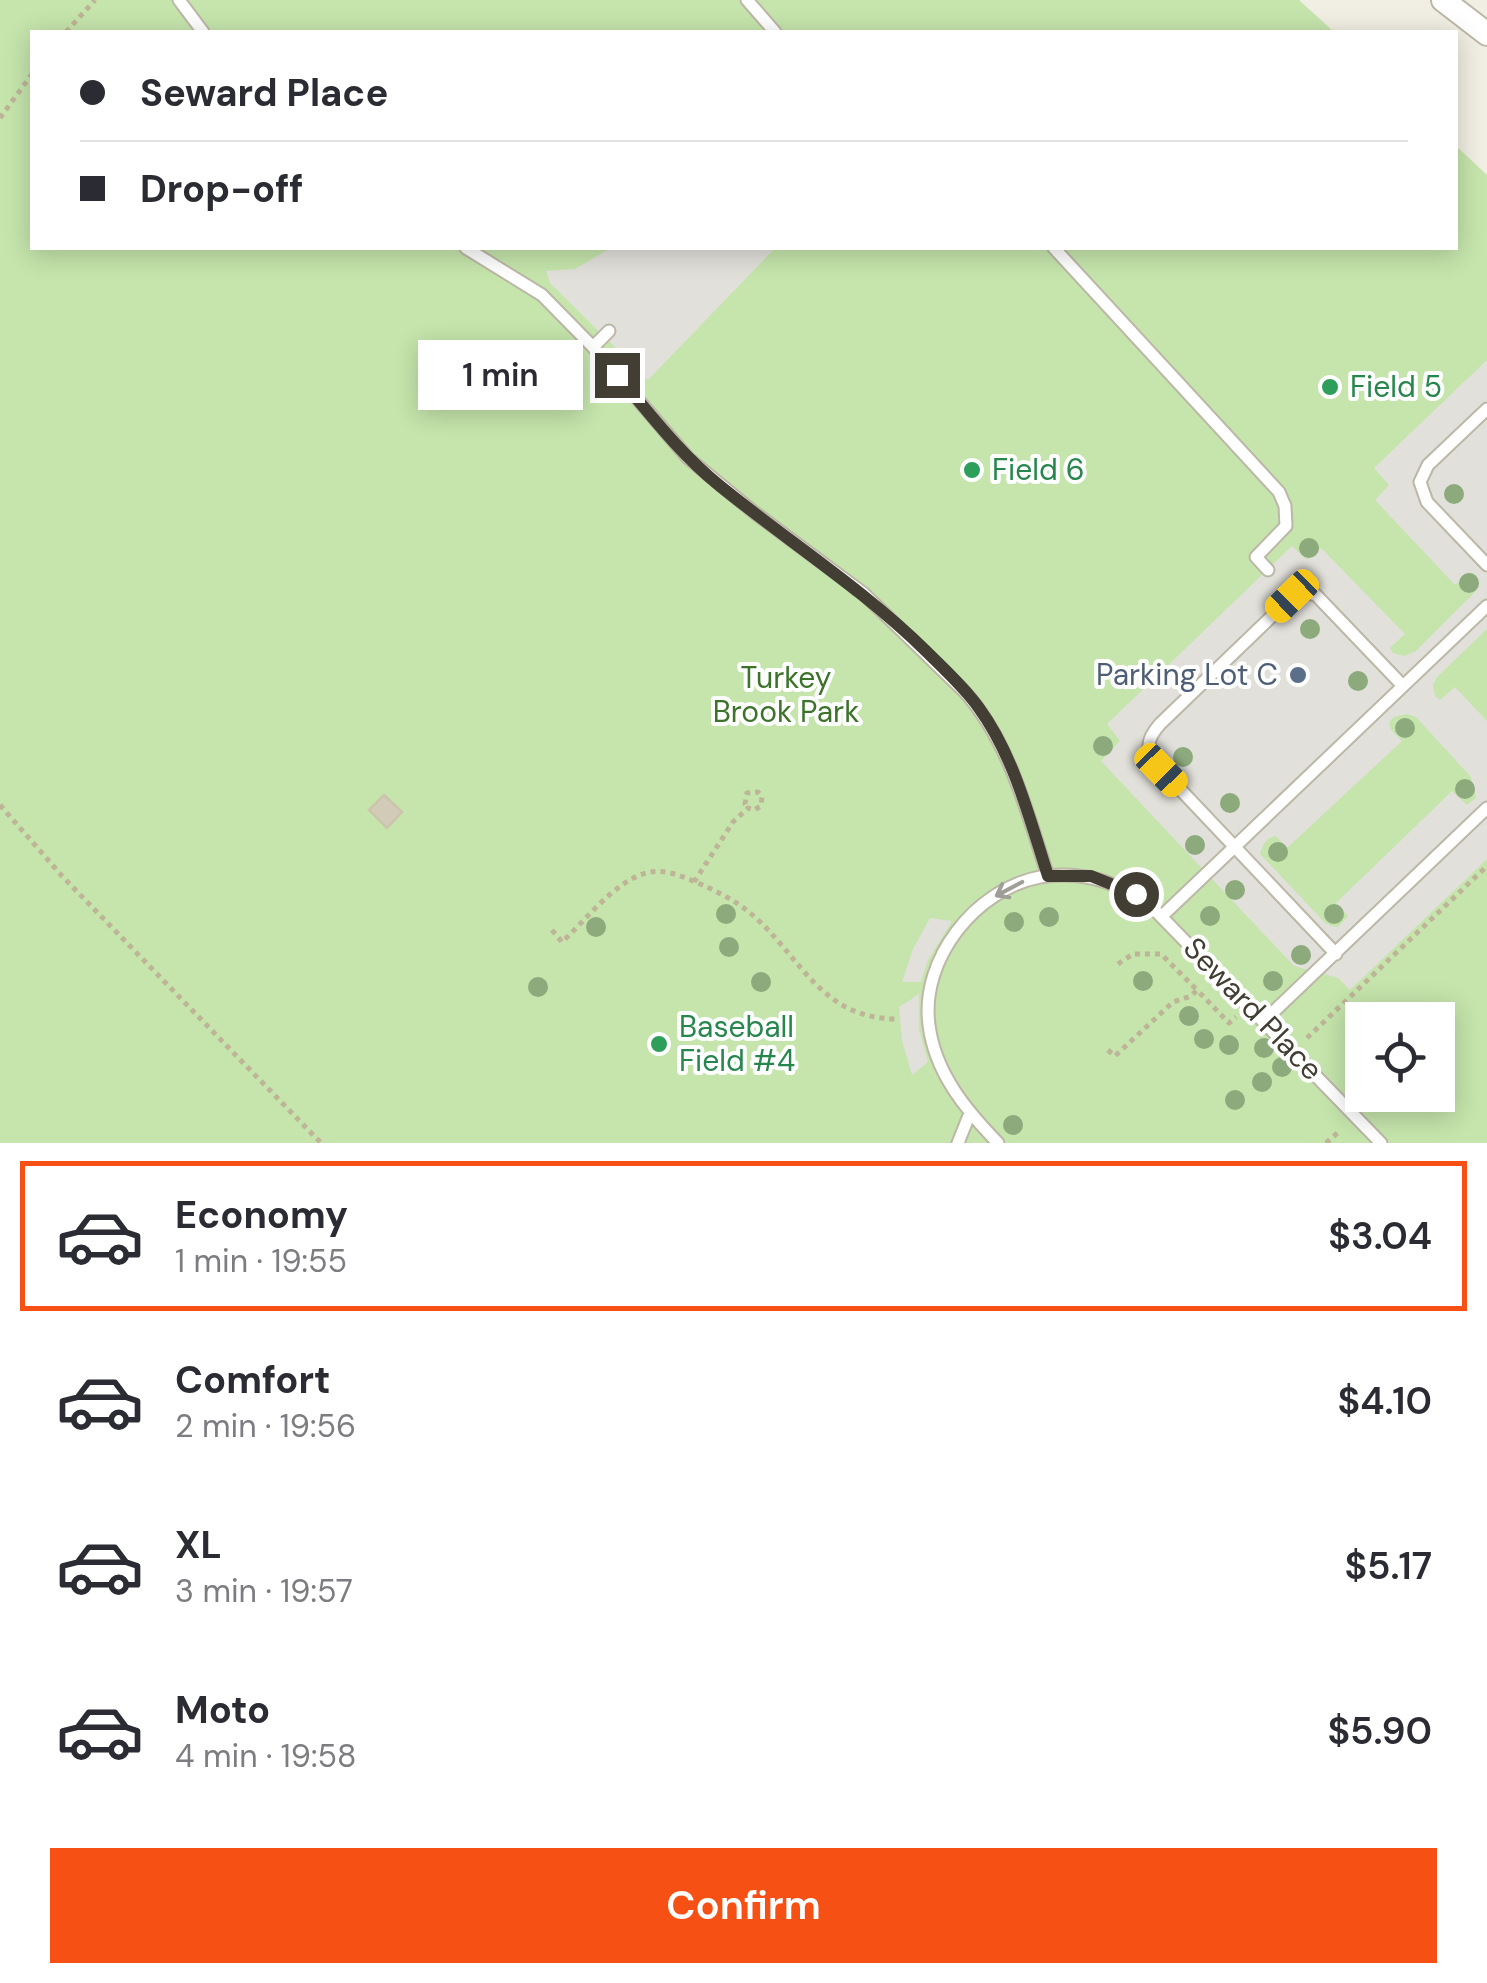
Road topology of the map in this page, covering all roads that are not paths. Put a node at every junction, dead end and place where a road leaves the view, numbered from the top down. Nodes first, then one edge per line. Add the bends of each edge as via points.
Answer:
1 (178, 0) edge
2 (746, 0) edge
3 (1442, 0) edge
4 (201, 30) edge
5 (773, 30) edge
6 (1487, 34) edge
7 (469, 250) edge
8 (1056, 250) edge
9 (609, 331) dead end
10 (593, 347) junction
11 (1487, 408) edge
12 (1487, 566) edge
13 (1268, 570) dead end
14 (1487, 606) edge
15 (1404, 686) junction
16 (1487, 808) edge
17 (1235, 846) junction
18 (1048, 876) junction
19 (1162, 916) junction
20 (1336, 954) junction
21 (1265, 1020) junction
22 (970, 1112) junction
23 (958, 1143) edge
24 (998, 1143) edge
25 (1381, 1143) edge

1 - 4 lane
2 - 5 lane
3 - 6 street
7 - 10 lane via 542,295
8 - 13 lane via 1279,492 1286,526 1256,557
9 - 10 lane
10 - 18 lane via 688,458 863,593 978,706 1023,800
11 - 12 lane via 1428,465 1420,482 1427,502
14 - 15 lane
15 - 17 lane
15 - 17 lane via 1316,595 1304,590 1292,596 1148,740 1152,759
16 - 20 lane
17 - 19 lane
17 - 20 lane
18 - 19 lane, Seward Place via 1106,880
18 -> 22 lane, Seward Place via 989,901 950,939 934,972 928,1010 933,1046
19 - 21 lane, Seward Place
20 - 21 lane
21 - 25 lane, Seward Place
22 - 23 lane
22 - 24 lane, Seward Place

